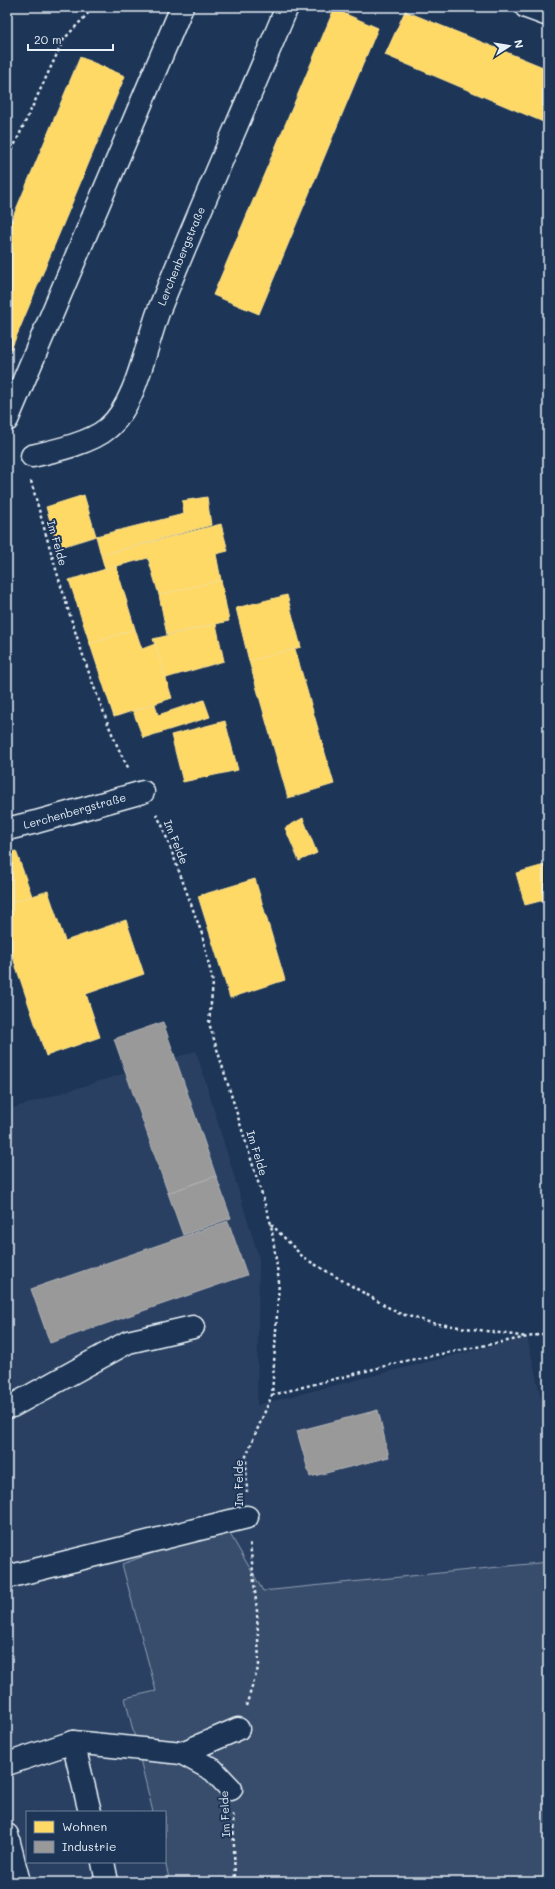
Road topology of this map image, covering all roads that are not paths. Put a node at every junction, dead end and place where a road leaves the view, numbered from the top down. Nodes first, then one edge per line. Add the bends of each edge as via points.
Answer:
1 (182, 7) edge
2 (287, 7) edge
3 (526, 7) edge
4 (548, 15) edge
5 (7, 420) edge
6 (32, 456) road end
7 (143, 792) road end
8 (7, 829) edge
9 (193, 1327) dead end
10 (7, 1407) edge
11 (247, 1517) road end
12 (7, 1577) edge
13 (238, 1729) road end
14 (73, 1742) junction
15 (182, 1753) junction
16 (7, 1764) edge
17 (231, 1789) road end
18 (90, 1811) edge
19 (7, 1835) edge
20 (103, 1863) edge
21 (19, 1882) edge
22 (108, 1882) edge

1 - 5 street
2 - 6 street, Lerchenbergstraße via 159,312 141,369 122,412 108,429 87,440 64,449
3 - 4 street
7 - 8 street, Lerchenbergstraße
9 - 10 street via 128,1342
11 - 12 street
13 - 15 street
14 - 15 street
14 - 16 street
14 - 18 street
15 - 17 street via 213,1770
19 - 21 street
20 - 22 street

